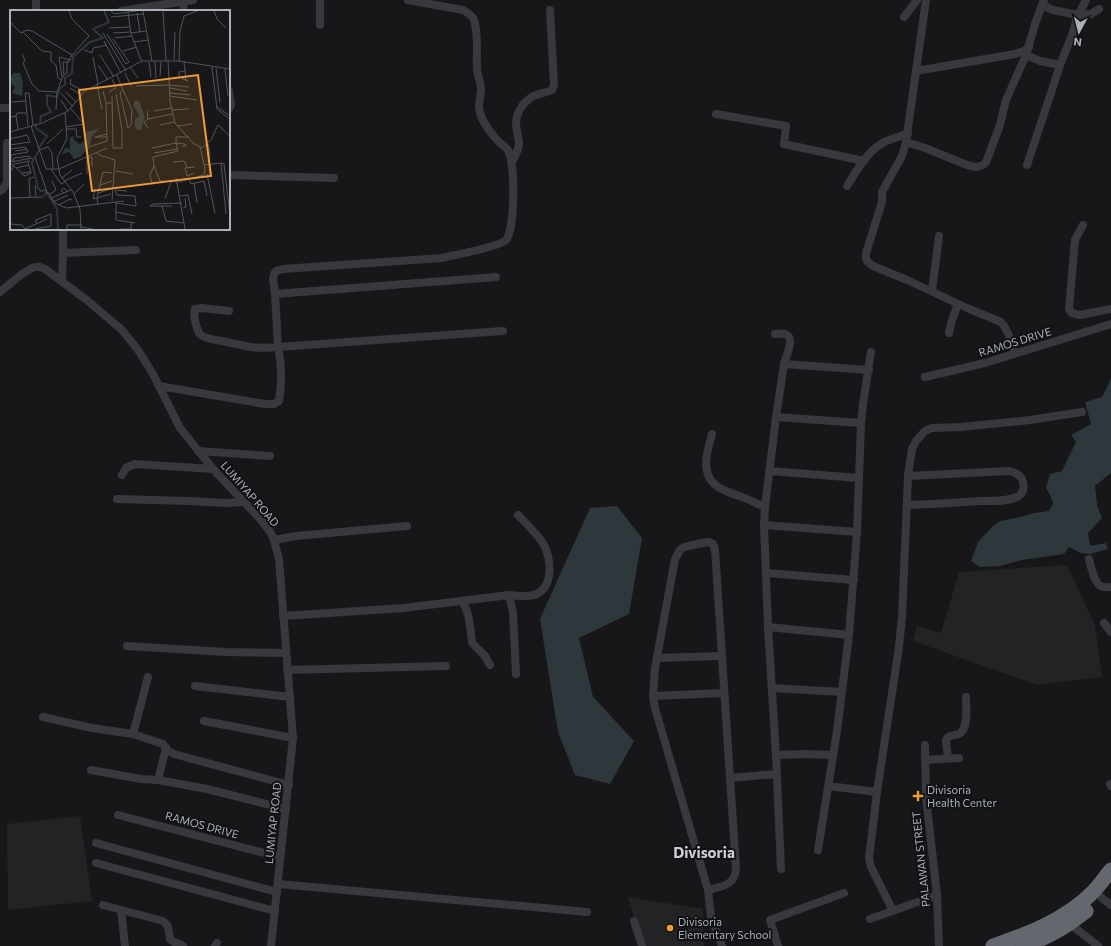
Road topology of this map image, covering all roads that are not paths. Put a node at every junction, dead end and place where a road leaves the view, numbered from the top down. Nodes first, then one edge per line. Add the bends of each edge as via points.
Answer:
1 (193, 0) edge
2 (320, 0) edge
3 (408, 0) edge
4 (917, 0) edge
5 (926, 0) edge
6 (1086, 0) edge
7 (183, 2) junction
8 (1043, 3) edge
9 (1099, 9) dead end
10 (128, 10) edge
11 (184, 10) edge
12 (550, 10) dead end
13 (1078, 15) junction
14 (904, 17) dead end
15 (320, 25) dead end
16 (1029, 47) junction
17 (1026, 55) junction
18 (1060, 65) junction
19 (916, 71) junction
20 (10, 106) edge
21 (0, 108) edge
22 (716, 114) dead end
23 (907, 138) junction
24 (6, 143) edge
25 (864, 161) junction
26 (512, 162) junction
27 (1027, 165) dead end
28 (230, 175) edge
29 (334, 178) dead end
30 (847, 186) dead end
31 (0, 191) edge
32 (1083, 225) dead end
33 (63, 230) edge
34 (939, 236) dead end
35 (136, 250) dead end
36 (64, 253) junction
37 (496, 277) dead end
38 (62, 281) junction
39 (932, 291) junction
40 (0, 292) edge
41 (275, 294) junction
42 (958, 304) junction
43 (1111, 309) edge
44 (229, 311) dead end
45 (1111, 324) edge
46 (503, 331) dead end
47 (949, 333) dead end
48 (775, 334) dead end
49 (278, 347) junction
50 (871, 352) dead end
51 (1015, 353) junction
52 (784, 364) junction
53 (869, 370) junction
54 (925, 377) dead end
55 (159, 386) junction
56 (1082, 412) dead end
57 (776, 417) junction
58 (861, 422) junction
59 (712, 434) dead end
60 (198, 451) junction
61 (270, 456) dead end
62 (213, 469) junction
63 (770, 471) junction
64 (122, 475) dead end
65 (908, 476) junction
66 (859, 478) junction
67 (118, 500) dead end
68 (244, 502) junction
69 (908, 505) junction
70 (765, 507) junction
71 (518, 515) dead end
72 (764, 525) junction
73 (407, 526) dead end
74 (857, 532) junction
75 (274, 540) junction
76 (1089, 559) dead end
77 (766, 573) junction
78 (854, 580) junction
79 (1111, 587) edge
80 (509, 595) junction
81 (462, 601) junction
82 (283, 616) junction
83 (1111, 623) edge
84 (768, 627) junction
85 (1111, 632) edge
86 (849, 635) junction
87 (127, 646) dead end
88 (286, 653) junction
89 (722, 656) junction
90 (657, 658) junction
91 (490, 665) dead end
92 (446, 666) dead end
93 (287, 670) junction
94 (516, 674) dead end
95 (148, 677) dead end
96 (195, 686) dead end
97 (772, 688) junction
98 (842, 692) junction
99 (724, 693) junction
100 (653, 696) junction
101 (290, 697) junction
102 (966, 697) dead end
103 (43, 717) dead end
104 (204, 720) dead end
105 (133, 734) junction
106 (293, 738) junction
107 (925, 745) dead end
108 (166, 748) junction
109 (833, 755) junction
110 (776, 756) junction
111 (948, 758) junction
112 (959, 758) dead end
113 (925, 760) junction
114 (91, 770) dead end
115 (777, 774) junction
116 (730, 778) junction
117 (158, 780) junction
118 (289, 785) junction
119 (828, 786) junction
120 (877, 792) junction
121 (286, 809) junction
122 (118, 814) dead end
123 (96, 844) dead end
124 (818, 850) dead end
125 (280, 857) junction
126 (96, 863) dead end
127 (782, 869) dead end
128 (1111, 870) edge
129 (278, 888) junction
130 (708, 890) junction
131 (844, 893) dead end
132 (937, 895) junction
133 (1108, 896) edge
134 (103, 906) dead end
135 (120, 910) junction
136 (275, 911) junction
137 (893, 911) junction
138 (587, 912) dead end
139 (870, 919) dead end
140 (634, 921) dead end
141 (1070, 924) junction
142 (125, 946) edge
143 (183, 946) edge
144 (271, 946) edge
145 (642, 946) edge
146 (722, 946) edge
147 (778, 946) edge
148 (939, 946) edge
149 (993, 946) edge
150 (1023, 946) edge
151 (1098, 946) edge

1 - 7 street
2 - 15 street
3 - 26 street via 463,10 474,19 481,91 480,112 488,129 508,149
4 - 14 street
5 - 19 street
6 - 13 street
7 - 10 street
7 - 11 street
8 - 13 street via 1054,10
8 - 16 street
9 - 13 street via 1091,14
12 - 26 street via 554,85 552,90 528,99 518,114 516,122 519,140
13 - 18 street
16 - 17 street
16 - 19 street via 1015,54
17 - 18 street
17 - 23 street via 1006,100 1000,125 983,165 967,165
18 - 27 street
19 - 23 street
20 - 21 street
22 - 25 street via 786,126 784,144
23 - 25 street via 880,145
23 - 39 street via 902,156 882,192 882,202 866,257 873,266
24 - 31 street via 7,182
25 - 30 street
26 - 41 street via 512,210 509,235 505,241 442,258 283,269 274,274
28 - 29 street
32 - 43 street via 1075,240 1069,309 1072,313 1080,315
33 - 36 street
34 - 39 street
35 - 36 street
36 - 38 street
37 - 41 street
38 - 40 street, LUMIYAP ROAD via 45,269 35,267
38 - 55 street, LUMIYAP ROAD via 122,330 138,350
39 - 42 street
41 - 49 street
42 - 47 street
42 - 51 street via 1001,322 1008,332
44 - 49 street via 195,309 194,316 200,335 250,347
45 - 51 street, RAMOS DRIVE
46 - 49 street
48 - 52 street via 788,335 791,338
49 - 55 street via 281,392 279,401 274,404
50 - 53 street
51 - 54 street, RAMOS DRIVE
52 - 53 street
52 - 57 street
53 - 58 street
55 - 60 street, LUMIYAP ROAD via 180,428
56 - 65 street via 1030,420 932,428 925,431 912,449
57 - 58 street
57 - 63 street
58 - 66 street
59 - 70 street via 706,462 706,471 711,480 724,491
60 - 61 street
60 - 62 street, LUMIYAP ROAD
62 - 64 street via 135,464 126,468
62 - 68 street, LUMIYAP ROAD
63 - 66 street
63 - 70 street
65 - 69 street
65 - 69 street via 1009,470 1017,474 1023,483 1023,490 1017,497
66 - 74 street
67 - 68 street
68 - 75 street, LUMIYAP ROAD via 262,521
69 - 120 street via 899,648
70 - 72 street
71 - 80 street via 543,544 550,572 541,591 535,595
72 - 74 street
72 - 77 street
73 - 75 street
74 - 78 street
75 - 82 street, LUMIYAP ROAD
76 - 79 street via 1098,584
77 - 78 street
77 - 84 street
78 - 86 street
80 - 81 street
80 - 94 street via 513,612
81 - 82 street via 404,608
81 - 91 street via 469,617 472,642
82 - 88 street, LUMIYAP ROAD
83 - 85 street via 1104,623
84 - 86 street
84 - 97 street
86 - 98 street
87 - 88 street
88 - 93 street, LUMIYAP ROAD
89 - 90 street
89 - 90 street via 715,550 713,544 707,542 684,547 678,553
89 - 99 street
90 - 100 street
92 - 93 street
93 - 101 street, LUMIYAP ROAD
95 - 105 street
96 - 101 street
97 - 98 street
97 - 110 street
98 - 109 street
99 - 100 street
99 - 116 street
100 - 130 street
101 - 106 street, LUMIYAP ROAD
102 - 111 street via 966,724 959,734 947,738
103 - 105 street
104 - 106 street
105 - 108 street via 163,744
106 - 118 street, LUMIYAP ROAD
107 - 113 street, PALAWAN STREET
108 - 117 street
108 - 118 street via 174,754
109 - 110 street
109 - 119 street
110 - 115 street
111 - 112 street
111 - 113 street
113 - 132 street, PALAWAN STREET via 926,797
114 - 117 street
115 - 116 street
115 - 127 street
116 - 130 street via 736,874 729,882
117 - 121 street via 207,789
118 - 121 street, LUMIYAP ROAD
119 - 120 street
119 - 124 street
120 - 137 street via 869,858
121 - 125 street, LUMIYAP ROAD
122 - 125 street, RAMOS DRIVE
123 - 129 street
125 - 129 street, LUMIYAP ROAD
126 - 136 street
128 - 149 highway via 1094,891 1070,912 1038,929
129 - 136 street, LUMIYAP ROAD
129 - 138 street
130 - 146 street via 711,917
131 - 147 street via 770,920
132 - 137 street
132 - 148 street, PALAWAN STREET
133 - 141 highway
134 - 135 street
135 - 142 street
135 - 143 street via 163,921 168,926 170,939
136 - 144 street, LUMIYAP ROAD
137 - 139 street
140 - 145 street
141 - 150 highway
141 - 151 street

